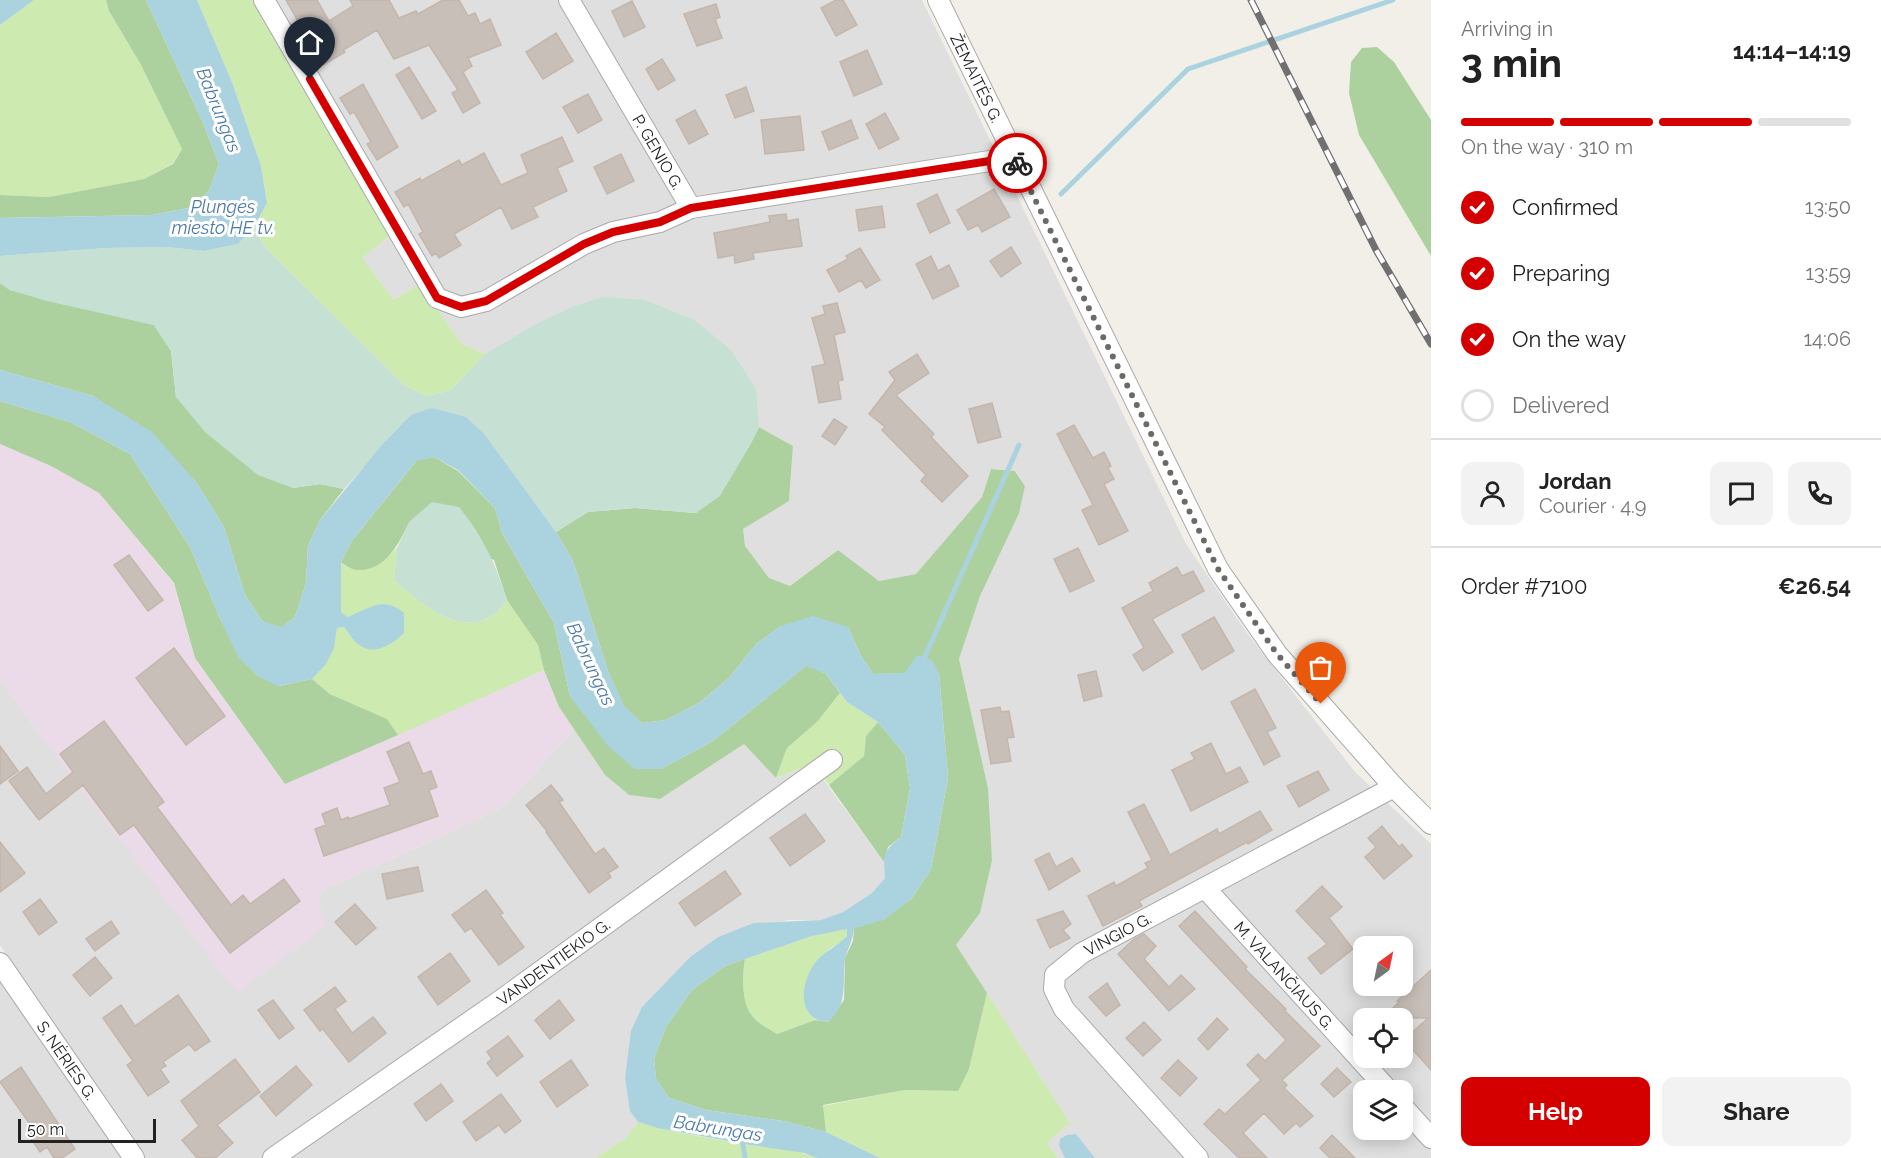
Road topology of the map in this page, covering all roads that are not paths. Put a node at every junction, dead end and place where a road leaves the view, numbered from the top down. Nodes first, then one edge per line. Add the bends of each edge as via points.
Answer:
1 (264, 0) edge
2 (569, 0) edge
3 (938, 0) edge
4 (1015, 157) junction
5 (691, 208) junction
6 (832, 760) dead end
7 (1394, 787) junction
8 (1431, 824) edge
9 (1205, 888) junction
10 (0, 963) edge
11 (1379, 1080) edge
12 (1413, 1118) edge
13 (1431, 1138) edge
14 (134, 1158) edge
15 (273, 1158) edge
16 (1198, 1158) edge

1 - 5 street via 437,298 461,307 486,301 584,244 613,232 660,222
2 - 5 street, P. GENIO G.
3 - 4 street, ŽEMAITĖS G.
4 - 5 street, P. GENIO G.
4 - 7 street, ŽEMAITĖS G. via 1218,569 1277,654
6 - 15 street, VANDENTIEKIO G. via 501,1000
7 - 8 street, ŽEMAITĖS G.
7 - 9 street, VINGIO G.
9 - 11 street, M. VALANČIAUS G.
9 - 16 street, VINGIO G. via 1082,953 1055,975 1054,989 1064,1009
10 - 14 street, S. NĖRIES G.
12 - 13 street

